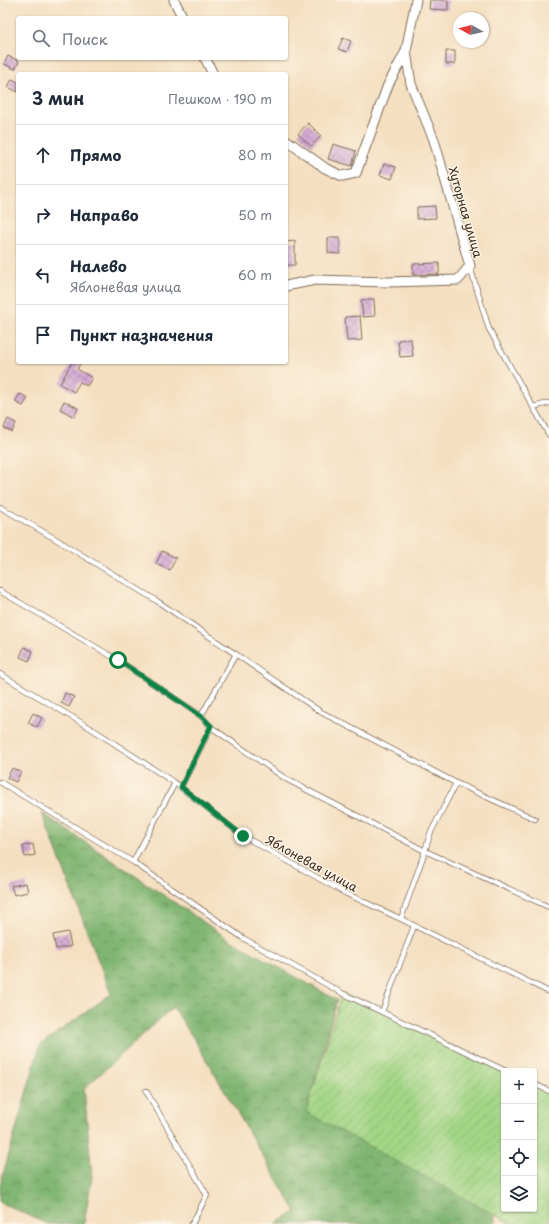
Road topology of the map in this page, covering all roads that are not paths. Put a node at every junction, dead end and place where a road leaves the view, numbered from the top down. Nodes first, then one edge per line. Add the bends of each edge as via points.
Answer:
1 (174, 0) edge
2 (416, 0) edge
3 (182, 16) edge
4 (406, 51) junction
5 (206, 60) edge
6 (212, 72) edge
7 (288, 141) edge
8 (470, 266) junction
9 (288, 286) edge
10 (549, 403) edge
11 (533, 407) junction
12 (549, 435) edge
13 (0, 507) edge
14 (0, 591) edge
15 (236, 654) junction
16 (0, 674) edge
17 (201, 716) junction
18 (211, 726) junction
19 (0, 782) edge
20 (175, 783) junction
21 (456, 783) junction
22 (181, 787) junction
23 (535, 819) dead end
24 (425, 851) junction
25 (133, 862) junction
26 (549, 907) edge
27 (401, 919) junction
28 (414, 926) junction
29 (549, 992) edge
30 (382, 1012) junction
31 (501, 1069) edge
32 (537, 1085) edge
33 (146, 1091) dead end
34 (549, 1091) edge
35 (192, 1224) edge

1 - 3 street
2 - 4 street
4 - 7 street via 388,85 356,173 342,176 325,168
4 - 8 street, Хуторная улица via 411,84 434,140
5 - 6 street
8 - 9 street, Хуторная улица via 458,280 315,280
8 - 11 lane via 489,329
10 - 11 lane
11 - 12 lane
13 - 15 lane via 150,597
14 - 17 lane via 118,660
15 - 17 lane
15 - 21 lane via 320,712
16 - 20 lane, Яблоневая улица
17 - 18 lane
18 - 22 lane
18 - 24 lane via 286,779
19 - 25 lane
20 - 22 lane, Яблоневая улица
20 - 25 lane
21 - 23 lane
21 - 24 lane via 430,834
22 - 27 lane, Яблоневая улица via 243,836 345,893
24 - 26 lane
24 - 27 lane
25 - 30 lane via 244,938 342,993
27 - 28 lane, Яблоневая улица
28 - 29 lane, Яблоневая улица
28 - 30 lane
30 - 31 lane
32 - 34 lane
33 - 35 lane via 207,1195

